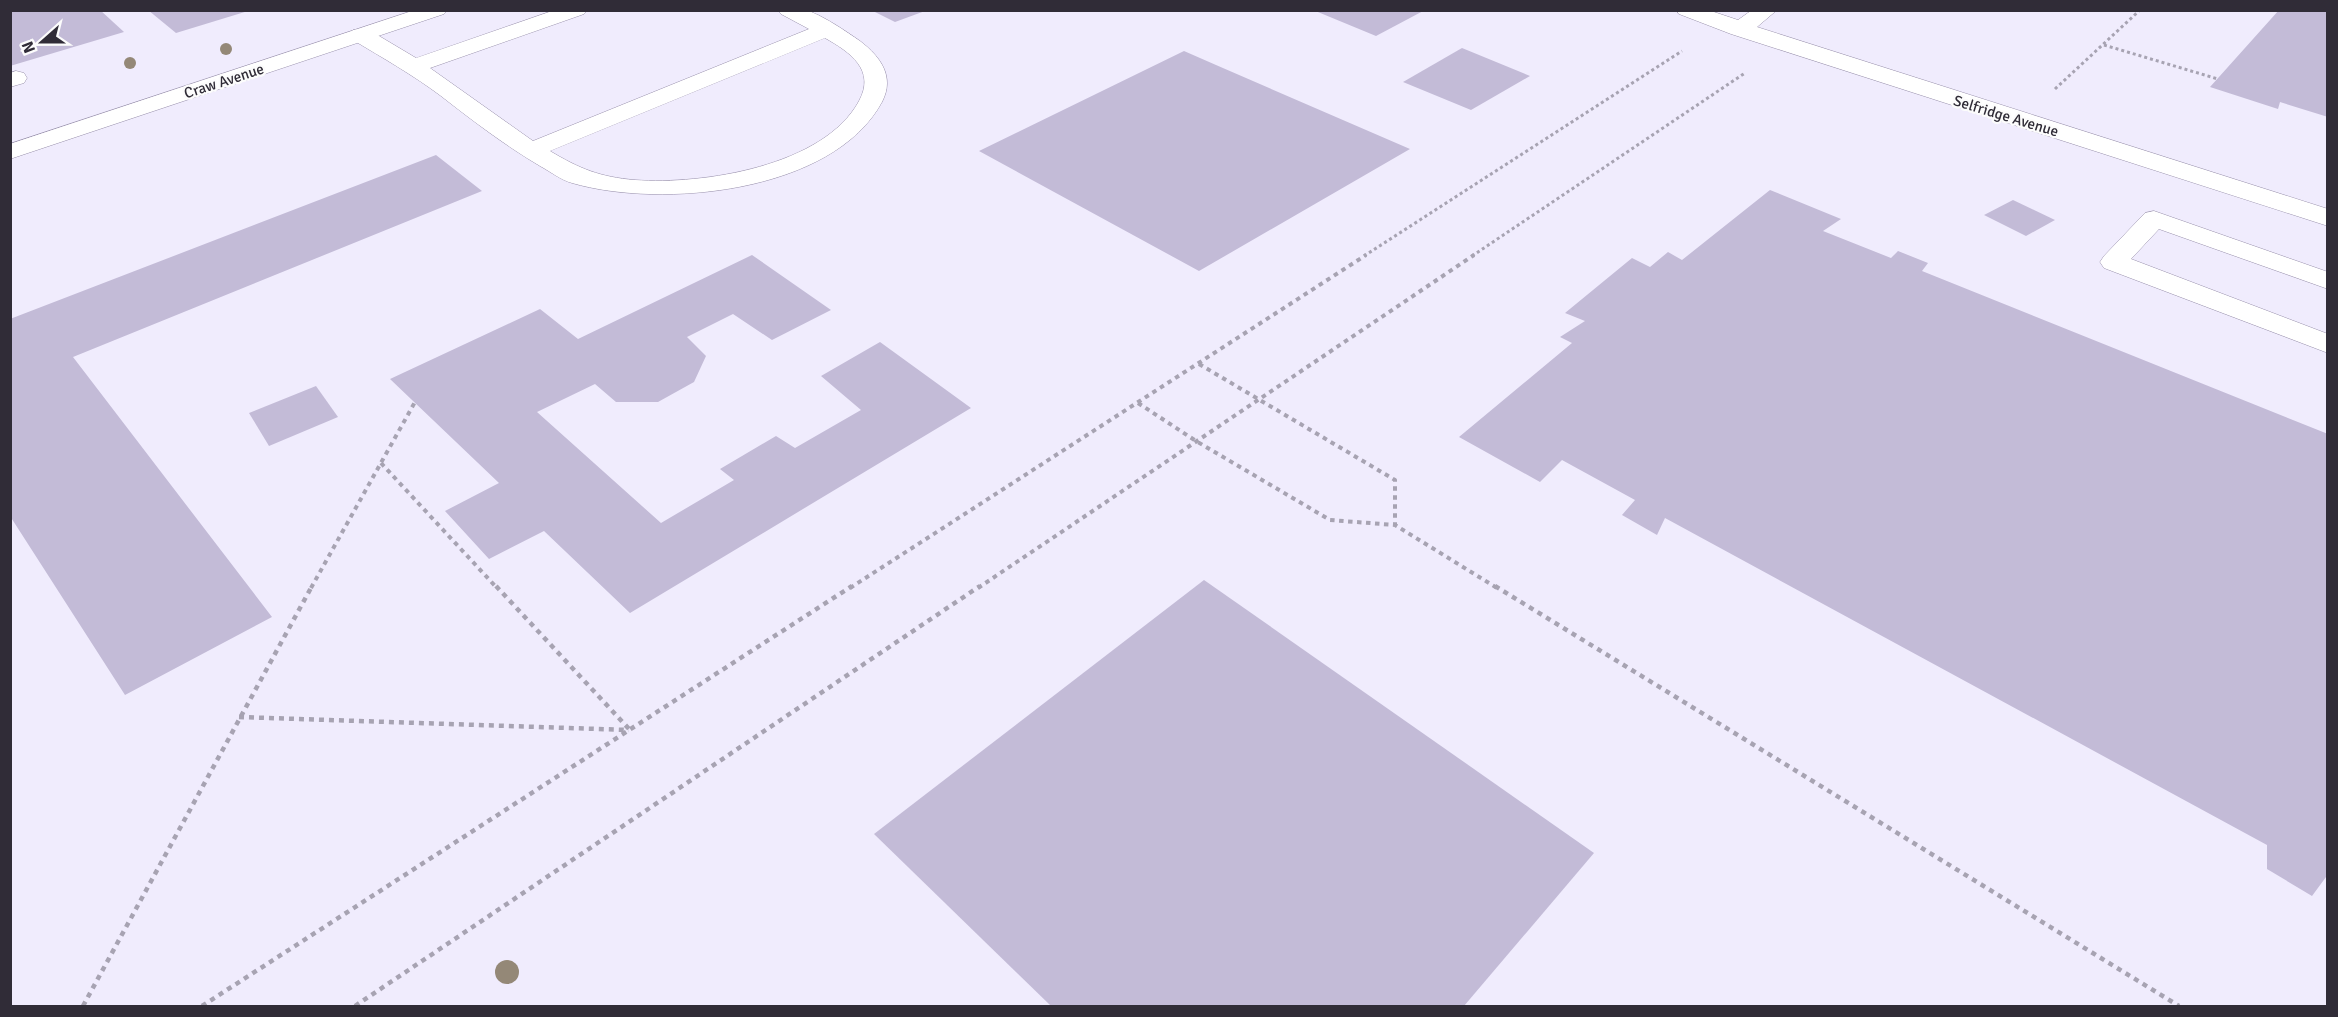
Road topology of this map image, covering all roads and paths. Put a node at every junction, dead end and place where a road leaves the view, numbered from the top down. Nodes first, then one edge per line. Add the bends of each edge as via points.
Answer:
1 (437, 10) edge
2 (577, 10) edge
3 (788, 10) edge
4 (1686, 10) edge
5 (1767, 10) edge
6 (2140, 10) edge
7 (1739, 29) junction
8 (826, 30) junction
9 (361, 36) junction
10 (2103, 44) junction
11 (1685, 49) dead end
12 (414, 66) junction
13 (1737, 67) dead end
14 (2218, 79) dead end
15 (2052, 92) dead end
16 (529, 151) junction
17 (10, 152) edge
18 (2328, 218) edge
19 (2328, 281) edge
20 (2328, 344) edge
21 (1199, 364) junction
22 (1258, 400) junction
23 (415, 402) dead end
24 (1138, 403) junction
25 (1196, 441) junction
26 (381, 463) junction
27 (1395, 525) junction
28 (240, 717) junction
29 (630, 730) junction
30 (83, 1006) edge
31 (202, 1006) edge
32 (355, 1006) edge
33 (2180, 1006) edge

1 - 9 street, Craw Avenue
2 - 12 street
3 - 8 street
4 - 7 street, Selfridge Avenue
5 - 7 street
6 - 10 path
7 - 18 street, Selfridge Avenue
8 - 16 street
8 - 16 street via 874,68 877,87 858,122 834,143 795,163 700,186 644,188 579,177
9 - 12 street
9 - 17 street, Craw Avenue
10 - 14 path
10 - 15 path
11 - 21 path
12 - 16 street
13 - 22 path via 1748,70
19 - 20 street via 2154,219 2114,262
21 - 22 path
21 - 24 path
22 - 25 path
22 - 27 path via 1395,480
23 - 26 path
24 - 25 path
24 - 29 path
25 - 27 path via 1330,520
25 - 32 path
26 - 28 path
26 - 29 path
27 - 33 path
28 - 29 path
28 - 30 path
29 - 31 path

